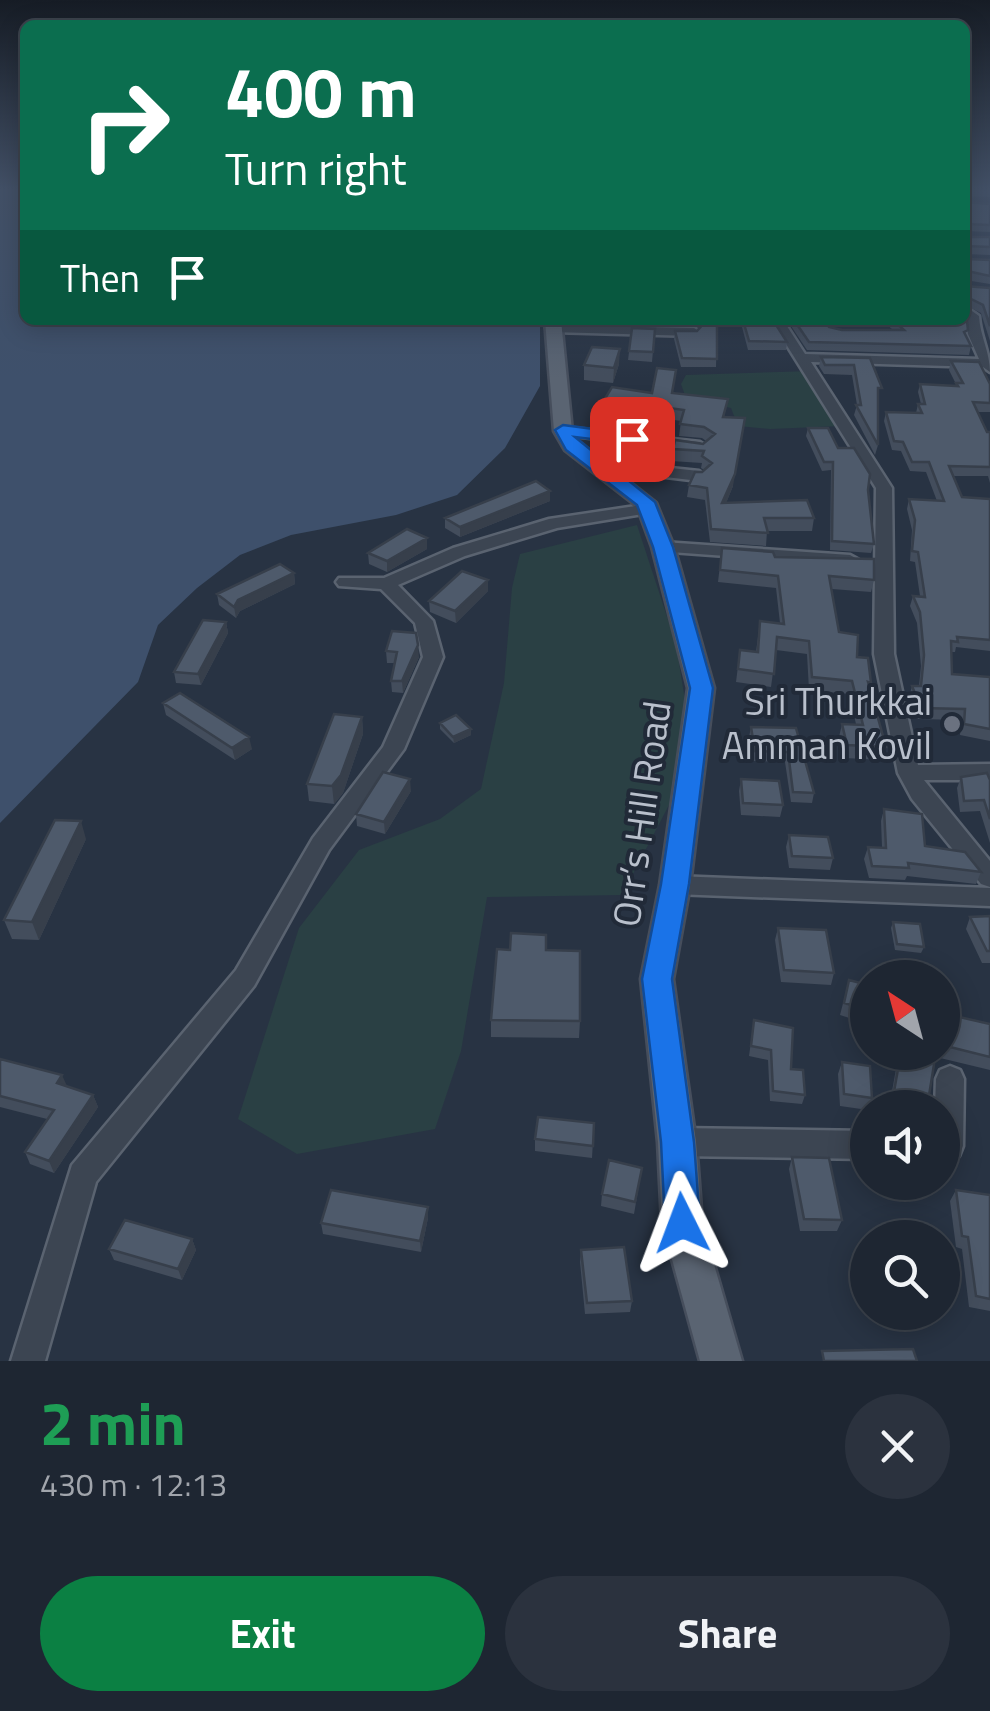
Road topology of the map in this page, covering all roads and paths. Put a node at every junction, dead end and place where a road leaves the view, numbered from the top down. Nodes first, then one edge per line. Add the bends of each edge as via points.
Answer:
1 (970, 321) edge
2 (552, 325) edge
3 (570, 325) edge
4 (780, 325) edge
5 (694, 332) edge
6 (799, 358) junction
7 (989, 364) edge
8 (563, 430) junction
9 (702, 447) edge
10 (595, 465) junction
11 (699, 476) edge
12 (649, 508) junction
13 (663, 547) junction
14 (885, 563) junction
15 (345, 582) dead end
16 (386, 584) junction
17 (990, 772) edge
18 (909, 774) junction
19 (990, 878) edge
20 (675, 884) junction
21 (990, 897) edge
22 (950, 1079) dead end
23 (950, 1090) edge
24 (678, 1142) junction
25 (850, 1145) edge
26 (28, 1361) edge
27 (721, 1361) edge

1 - 7 street
2 - 8 main road
3 - 5 street
4 - 6 street
6 - 7 street
6 - 14 street via 884,488
8 - 9 street
8 - 10 main road
10 - 11 street
10 - 12 main road
12 - 13 main road, Orr’s Hill Road
12 - 16 street via 555,523
13 - 14 street
13 - 20 main road, Orr’s Hill Road via 701,688
14 - 18 street via 884,654
15 - 16 street
16 - 26 street via 424,621 432,657 393,749 321,844 246,978 84,1175
17 - 18 street
18 - 19 street
20 - 21 street
20 - 24 main road, Orr’s Hill Road via 657,979
22 - 23 street
24 - 25 street
24 - 27 main road, Orr’s Hill Road via 682,1223

